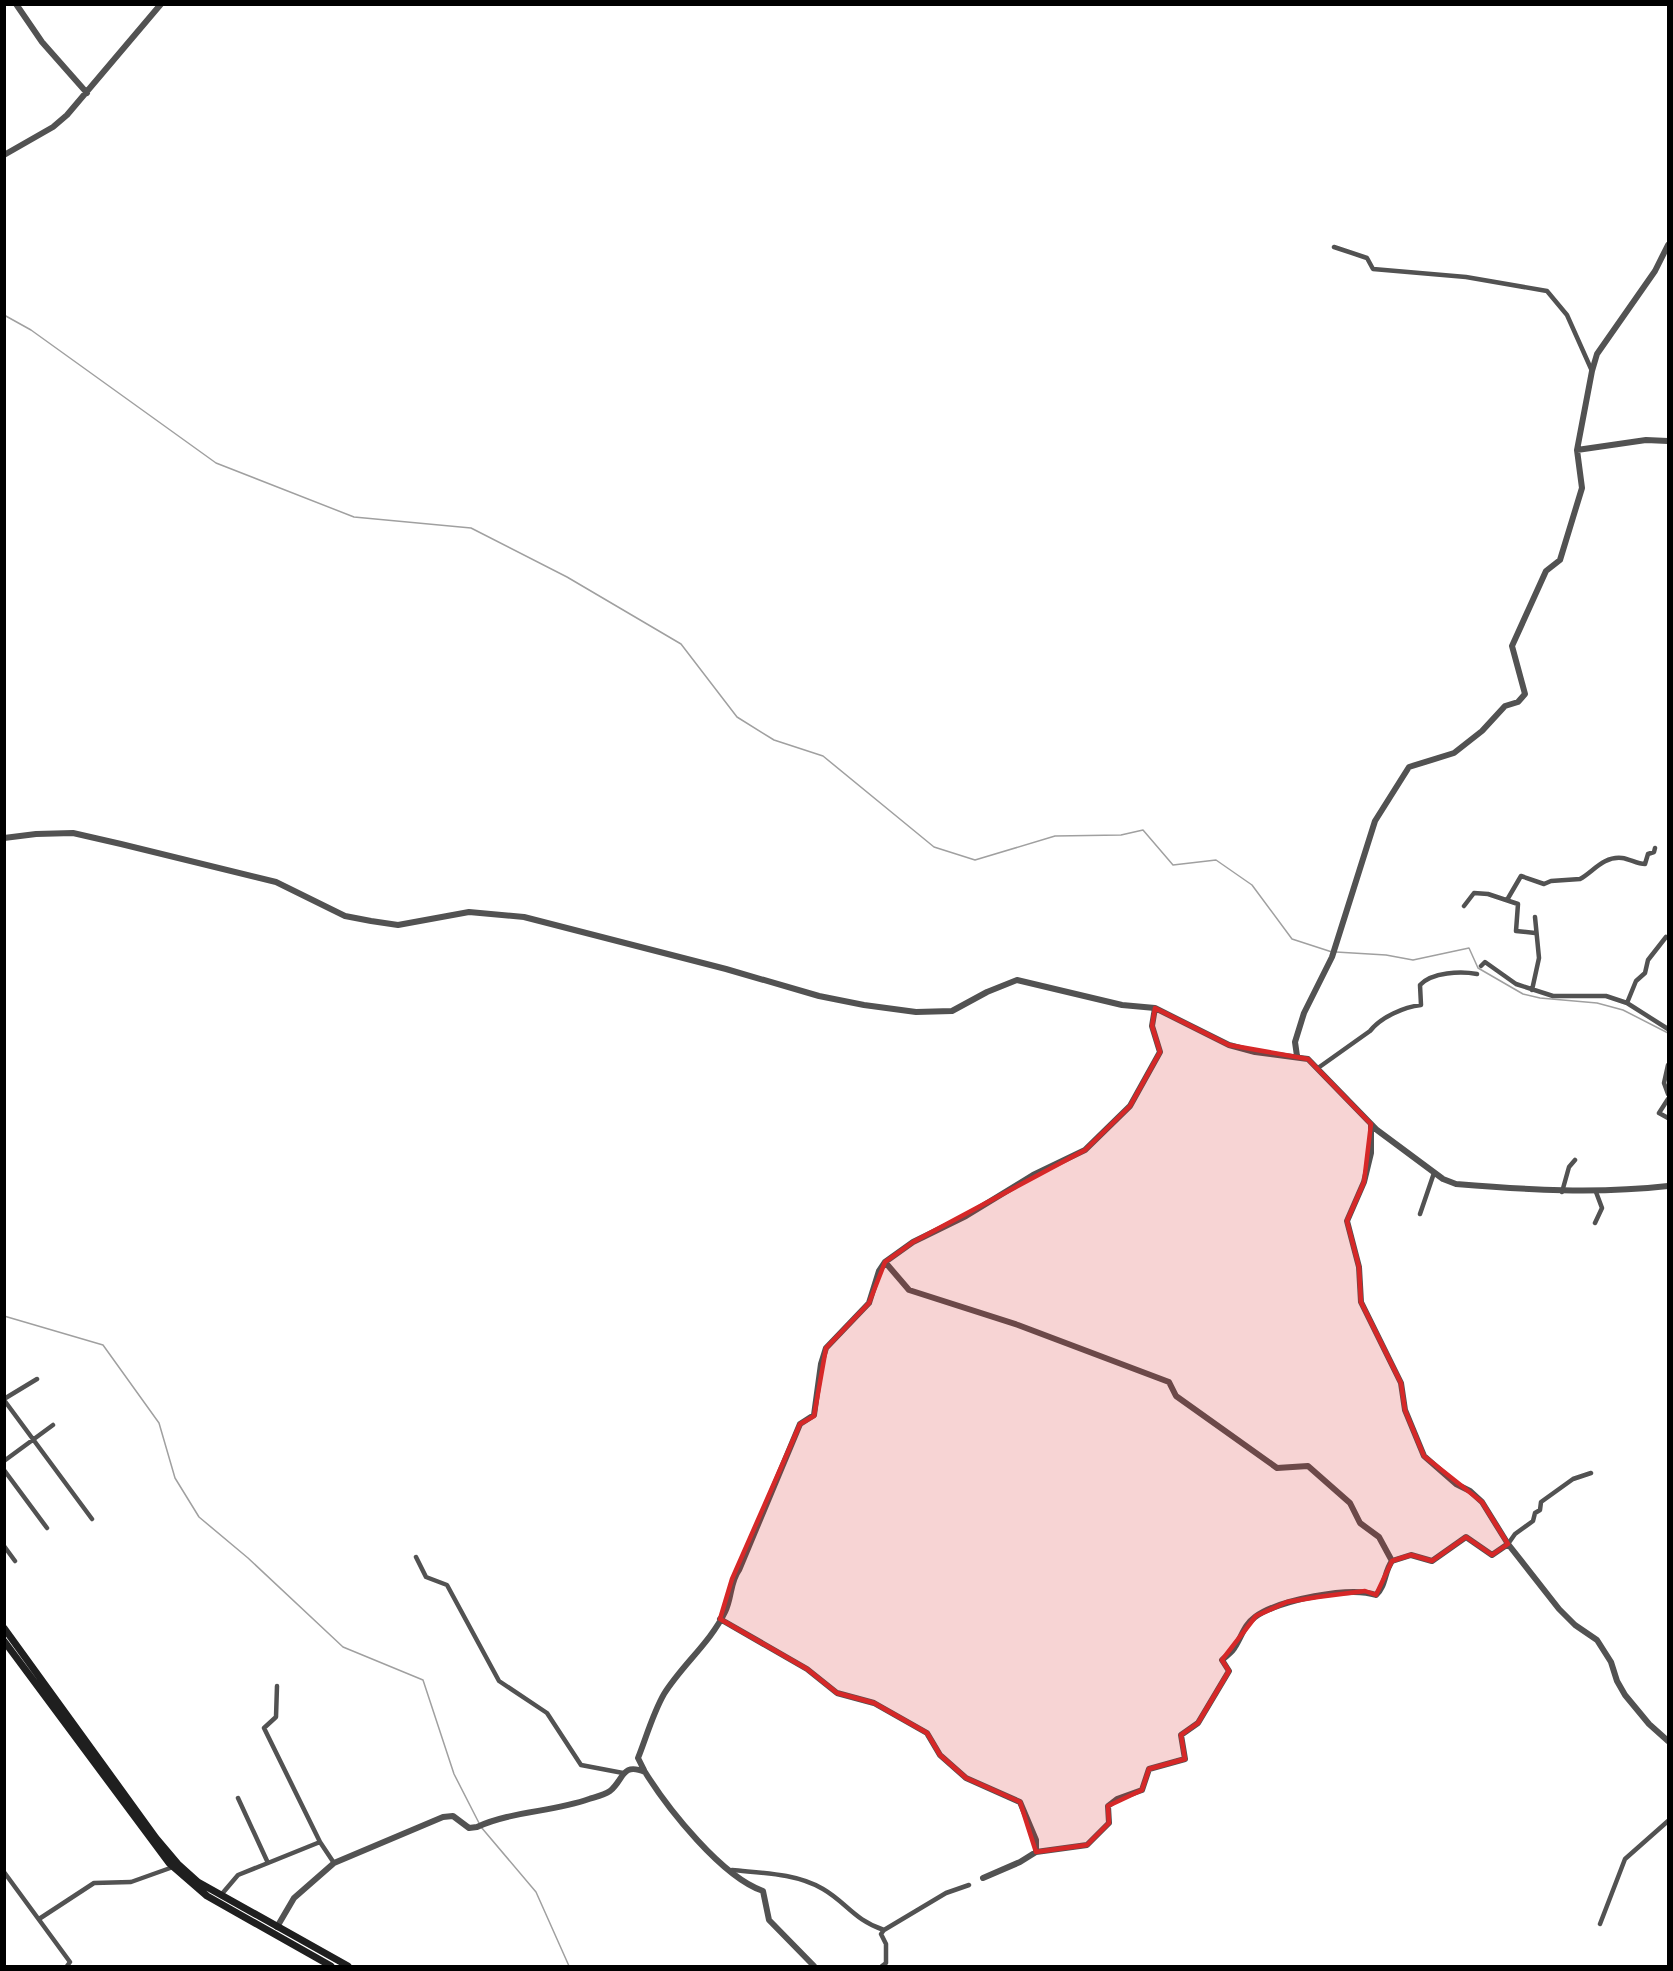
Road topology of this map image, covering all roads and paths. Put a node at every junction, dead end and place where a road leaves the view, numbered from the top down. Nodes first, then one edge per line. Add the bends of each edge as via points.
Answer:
1 (16, 4) edge
2 (161, 4) edge
3 (87, 93) junction
4 (4, 155) edge
5 (1668, 245) edge
6 (1334, 247) dead end
7 (1592, 371) junction
8 (1668, 441) edge
9 (1577, 450) junction
10 (4, 838) edge
11 (1655, 848) dead end
12 (1506, 900) junction
13 (1464, 906) dead end
14 (1535, 917) dead end
15 (1535, 933) junction
16 (1666, 937) dead end
17 (1481, 966) dead end
18 (1477, 974) dead end
19 (1532, 990) junction
20 (1627, 1003) junction
21 (1155, 1008) junction
22 (1668, 1029) edge
23 (1297, 1056) junction
24 (1668, 1065) edge
25 (1318, 1068) junction
26 (1668, 1094) edge
27 (1668, 1099) edge
28 (1668, 1118) edge
29 (1371, 1124) junction
30 (1575, 1160) dead end
31 (1434, 1173) junction
32 (1668, 1186) edge
33 (1562, 1192) junction
34 (1596, 1192) junction
35 (1420, 1214) dead end
36 (1595, 1223) dead end
37 (885, 1262) junction
38 (38, 1379) dead end
39 (4, 1400) edge
40 (53, 1425) dead end
41 (33, 1440) junction
42 (4, 1461) edge
43 (4, 1470) edge
44 (1591, 1473) dead end
45 (92, 1519) dead end
46 (47, 1528) dead end
47 (1508, 1544) junction
48 (4, 1546) edge
49 (416, 1557) dead end
50 (15, 1561) dead end
51 (1392, 1561) junction
52 (720, 1619) junction
53 (4, 1628) edge
54 (4, 1641) edge
55 (277, 1686) dead end
56 (1668, 1741) edge
57 (644, 1770) junction
58 (623, 1773) junction
59 (238, 1798) dead end
60 (1668, 1821) edge
61 (320, 1842) junction
62 (1036, 1852) junction
63 (268, 1863) junction
64 (334, 1863) junction
65 (173, 1867) junction
66 (732, 1870) junction
67 (4, 1872) edge
68 (983, 1878) dead end
69 (969, 1885) dead end
70 (221, 1895) junction
71 (39, 1919) junction
72 (1600, 1924) dead end
73 (277, 1927) junction
74 (884, 1930) junction
75 (67, 1966) edge
76 (331, 1966) edge
77 (348, 1966) edge
78 (814, 1966) edge
79 (882, 1966) edge

1 - 3 street via 42,42
2 - 3 street
3 - 4 street via 53,127
5 - 7 street via 1655,271 1597,354
6 - 7 street via 1367,258 1374,269 1547,291 1567,315
7 - 9 street
8 - 9 street via 1646,440
9 - 23 street via 1582,488 1560,560 1546,571 1512,646 1525,694 1518,702 1505,706 1454,753 1409,767 1375,821 1333,953 1304,1013 1295,1042
10 - 21 street via 72,833 121,844 276,882 345,916 371,921 398,925 469,912 524,917 864,1005 916,1012 952,1011 1017,980 1122,1005
11 - 12 street via 1645,864 1614,859 1580,879 1544,885 1521,876
12 - 13 street via 1474,893
12 - 15 street via 1518,904 1516,931
14 - 15 street
15 - 19 street via 1539,958
16 - 20 street via 1648,960 1645,973 1636,981
17 - 19 street via 1485,962 1508,981
18 - 25 street via 1452,971 1423,981 1421,1005 1405,1007 1382,1020
19 - 20 street via 1553,996 1606,996
20 - 22 street
21 - 23 street via 1229,1045
21 - 37 street via 1152,1026 1160,1052 1130,1106 1102,1137 1085,1150 913,1242
23 - 25 street
24 - 26 street via 1664,1083
25 - 29 street
27 - 28 street via 1659,1113
29 - 31 street
29 - 47 street via 1371,1153 1347,1221 1359,1267 1360,1302 1401,1383 1405,1410 1424,1456 1482,1502
30 - 33 street
31 - 33 street via 1456,1184
31 - 35 street
32 - 34 street
33 - 34 street
34 - 36 street via 1602,1208
37 - 51 street via 909,1290 1018,1325 1169,1382 1176,1396 1277,1468 1308,1466 1350,1503 1360,1523 1379,1538
37 - 52 street via 869,1303 826,1348 820,1364 814,1415 800,1424 732,1579 732,1590
38 - 39 street
39 - 41 street
40 - 41 street
41 - 42 street
41 - 45 street
43 - 46 street
44 - 47 street via 1573,1479 1541,1502 1533,1521
47 - 51 street via 1492,1555 1466,1537 1432,1561 1411,1555
47 - 56 street via 1559,1610 1597,1640 1625,1695
48 - 50 street
49 - 58 street via 426,1577 447,1585 499,1681 547,1713 580,1765
51 - 62 street via 1376,1595 1365,1591 1297,1600 1256,1616 1241,1631 1235,1648 1222,1659 1229,1671 1198,1723 1181,1735 1185,1759 1149,1769 1142,1790 1108,1806 1109,1823 1087,1845
52 - 57 street via 664,1694 638,1758
52 - 62 street via 807,1669 837,1693 874,1703 927,1732 940,1755 966,1778 1020,1802 1036,1840
53 - 70 main road via 156,1838 198,1882
54 - 65 main road
55 - 61 street via 276,1718 264,1728
57 - 58 street
57 - 66 street via 658,1793 706,1849
58 - 64 street via 609,1792 571,1805 469,1828 453,1816 443,1817
59 - 63 street
60 - 72 street via 1625,1859
61 - 63 street
61 - 64 street
62 - 68 street
63 - 70 street via 238,1875
64 - 73 street via 294,1898
65 - 71 street via 131,1882 94,1883
65 - 76 main road via 207,1896
66 - 74 street via 780,1875 822,1888 864,1923
66 - 78 street via 747,1886 763,1891 769,1920
67 - 71 street
69 - 74 street via 946,1893
70 - 73 main road
71 - 75 street via 70,1962
73 - 77 main road
74 - 79 street via 881,1934 886,1944 886,1963

